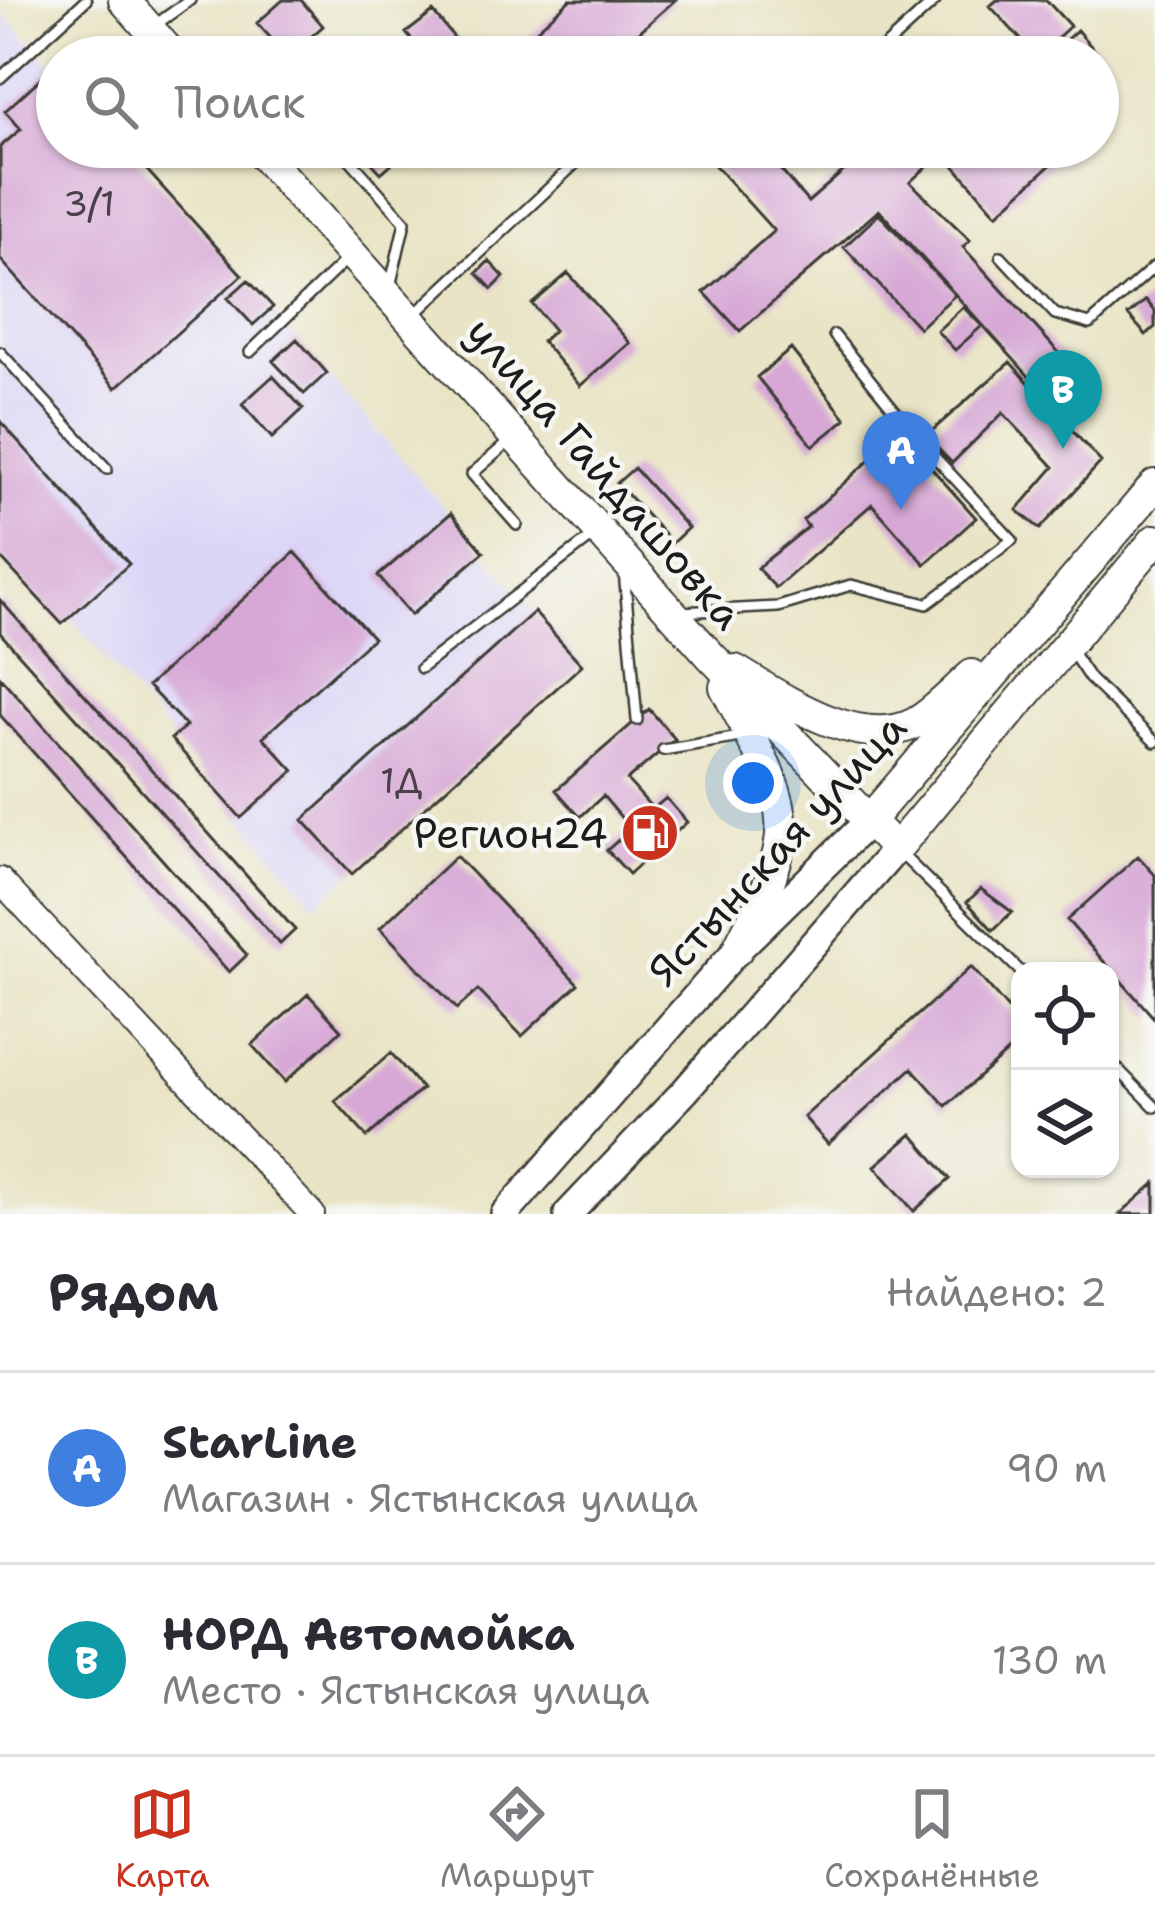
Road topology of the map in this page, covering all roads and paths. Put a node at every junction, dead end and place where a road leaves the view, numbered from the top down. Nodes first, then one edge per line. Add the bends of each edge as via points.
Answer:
1 (86, 0) edge
2 (124, 0) edge
3 (190, 0) edge
4 (936, 0) edge
5 (150, 29) junction
6 (46, 36) edge
7 (156, 36) edge
8 (897, 36) edge
9 (36, 45) edge
10 (0, 78) edge
11 (275, 168) edge
12 (357, 168) edge
13 (570, 168) edge
14 (352, 253) junction
15 (1001, 256) dead end
16 (1155, 266) edge
17 (389, 292) junction
18 (412, 317) junction
19 (834, 334) dead end
20 (0, 352) edge
21 (250, 352) dead end
22 (517, 435) junction
23 (107, 470) dead end
24 (1155, 485) edge
25 (518, 525) dead end
26 (601, 530) junction
27 (1155, 540) edge
28 (622, 554) junction
29 (674, 612) junction
30 (1042, 616) junction
31 (1067, 644) junction
32 (709, 654) junction
33 (422, 668) dead end
34 (637, 720) dead end
35 (750, 736) junction
36 (1153, 736) edge
37 (663, 750) dead end
38 (866, 824) junction
39 (896, 849) junction
40 (0, 880) edge
41 (737, 950) junction
42 (1011, 962) edge
43 (1119, 1070) edge
44 (1155, 1107) edge
45 (312, 1214) edge
46 (505, 1214) edge
47 (568, 1214) edge

1 - 6 lane
2 - 5 main road
3 - 5 lane
4 - 8 lane
5 - 7 main road
9 - 10 lane
11 - 14 main road, улица Гайдашовка
12 - 17 lane via 405,222
13 - 18 lane
14 - 17 main road, улица Гайдашовка
14 - 21 lane
15 - 16 lane via 1055,314 1090,324
17 - 18 main road, улица Гайдашовка
18 - 22 main road, улица Гайдашовка
19 - 29 lane via 1012,540 927,604 851,585 778,607
20 - 23 lane
22 - 25 lane via 472,474
22 - 26 main road, улица Гайдашовка
24 - 30 main road, Ястынская улица
26 - 28 main road, улица Гайдашовка
26 - 33 lane
27 - 31 main road, Ястынская улица
28 - 29 main road, улица Гайдашовка
28 - 34 lane
29 - 32 main road, улица Гайдашовка
30 - 32 main road via 914,723 870,732
30 - 38 main road, Ястынская улица
31 - 36 lane via 1090,680
31 - 39 main road, Ястынская улица
32 - 35 main road
32 - 38 main road, улица Гайдашовка
35 - 37 lane
35 - 41 main road via 785,818 771,884
38 - 39 main road, улица Гайдашовка
38 - 41 main road, Ястынская улица
39 - 42 lane
39 - 47 main road, Ястынская улица
40 - 45 street
41 - 46 main road, Ястынская улица
43 - 44 lane

